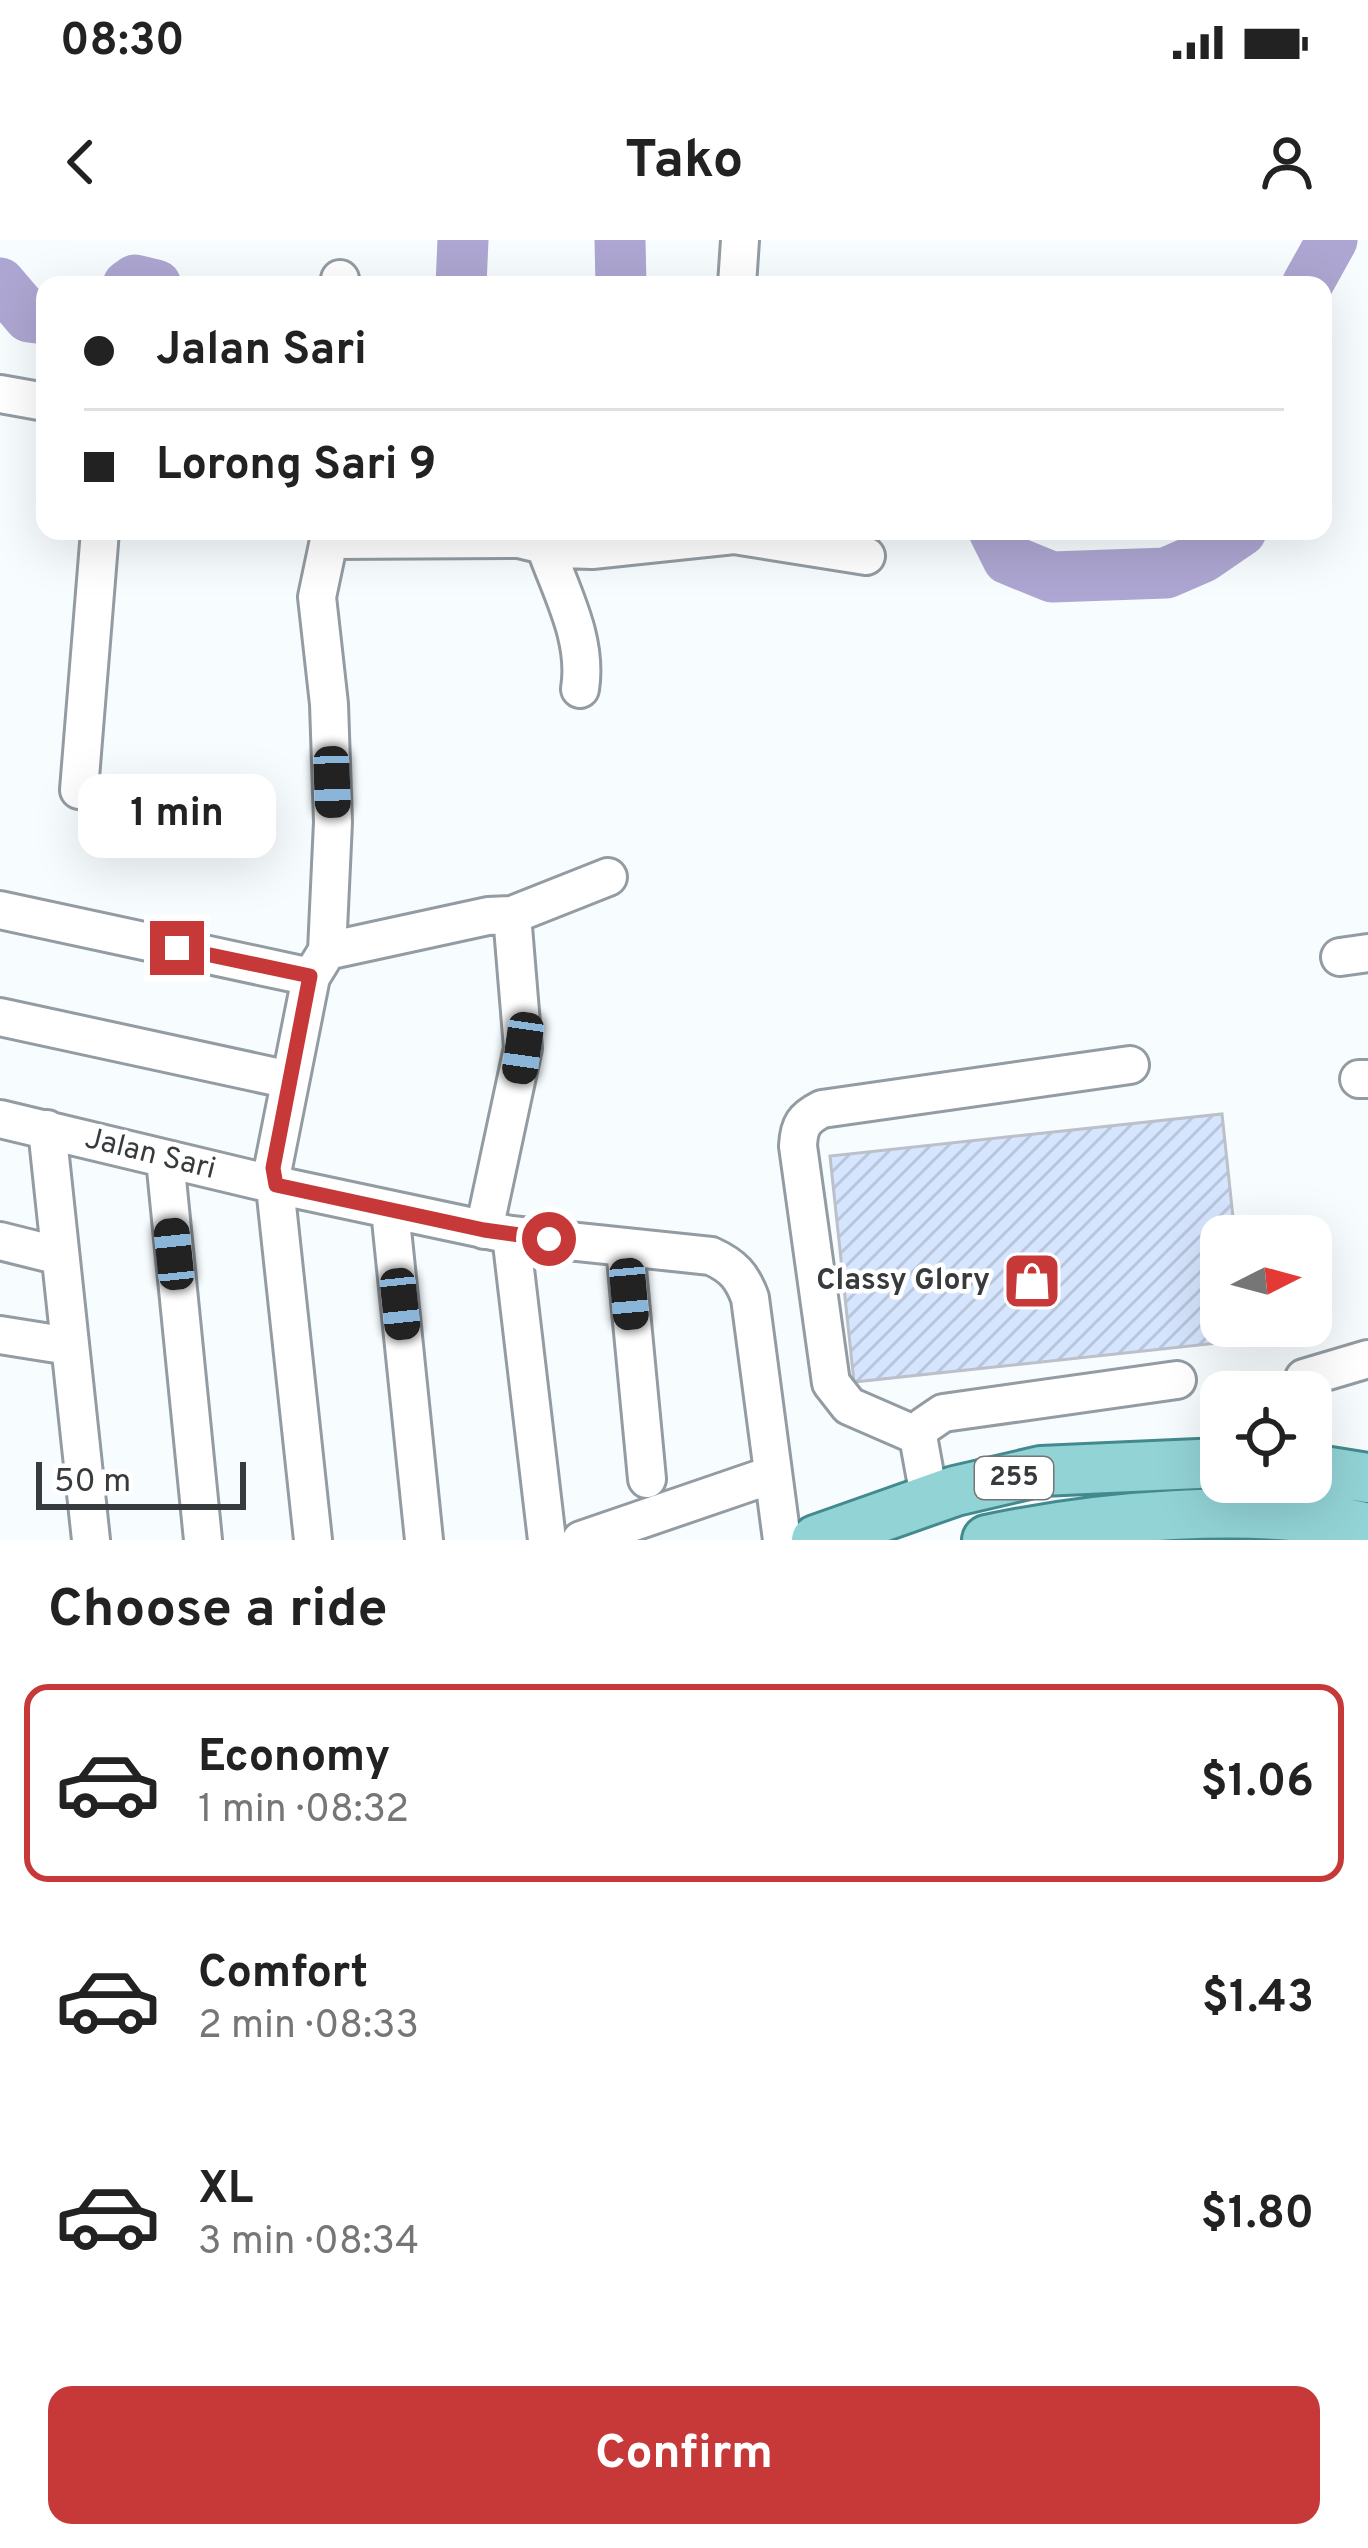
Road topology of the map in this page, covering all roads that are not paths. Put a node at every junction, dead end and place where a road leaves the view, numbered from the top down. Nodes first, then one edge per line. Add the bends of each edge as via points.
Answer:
1 (740, 240) edge
2 (737, 276) edge
3 (0, 394) edge
4 (36, 400) edge
5 (99, 540) edge
6 (327, 540) edge
7 (528, 540) edge
8 (533, 540) edge
9 (676, 540) edge
10 (775, 540) edge
11 (866, 556) dead end
12 (580, 689) dead end
13 (79, 790) dead end
14 (608, 877) dead end
15 (0, 910) edge
16 (512, 915) junction
17 (319, 964) junction
18 (0, 1017) edge
19 (1130, 1065) dead end
20 (290, 1080) junction
21 (0, 1119) edge
22 (47, 1129) junction
23 (165, 1159) junction
24 (276, 1185) junction
25 (390, 1210) junction
26 (498, 1232) junction
27 (0, 1241) edge
28 (625, 1247) junction
29 (60, 1256) junction
30 (0, 1335) edge
31 (68, 1346) junction
32 (1368, 1359) edge
33 (1328, 1371) edge
34 (1177, 1380) dead end
35 (918, 1436) junction
36 (1200, 1464) edge
37 (1332, 1472) edge
38 (771, 1475) junction
39 (1368, 1478) edge
40 (647, 1479) dead end
41 (930, 1502) junction
42 (1368, 1528) edge
43 (91, 1540) edge
44 (203, 1540) edge
45 (313, 1540) edge
46 (424, 1540) edge
47 (547, 1540) edge
48 (581, 1540) edge
49 (782, 1540) edge
50 (816, 1540) edge
51 (987, 1540) edge

1 - 2 street
3 - 4 street
5 - 13 street
6 - 17 street via 317,597 332,798
7 - 12 street via 580,644
8 - 9 street via 592,550
10 - 11 street
14 - 16 street
15 - 17 street
16 - 17 street
16 - 26 street via 523,1048
17 - 20 street
18 - 20 street
19 - 35 street via 822,1109 799,1128 831,1383 849,1406
20 - 24 street
21 - 22 street, Jalan Sari
22 - 23 street, Jalan Sari
22 - 29 street
23 - 24 street, Jalan Sari
23 - 44 street
24 - 25 street, Jalan Sari
24 - 45 street
25 - 26 street, Jalan Sari
25 - 46 street
26 - 28 street, Jalan Sari
26 - 47 street
27 - 29 street
28 - 38 street, Jalan Sari via 711,1256 743,1279
28 - 40 street
29 - 31 street
30 - 31 street
31 - 43 street
32 - 33 street
34 - 35 street via 943,1413
35 - 41 street
36 - 41 main road, 255 via 1041,1471
37 - 39 main road
38 - 48 street
38 - 49 street, Jalan Sari
41 - 50 main road, 255
42 - 51 main road, 255 via 1275,1515 1184,1517 1046,1527

